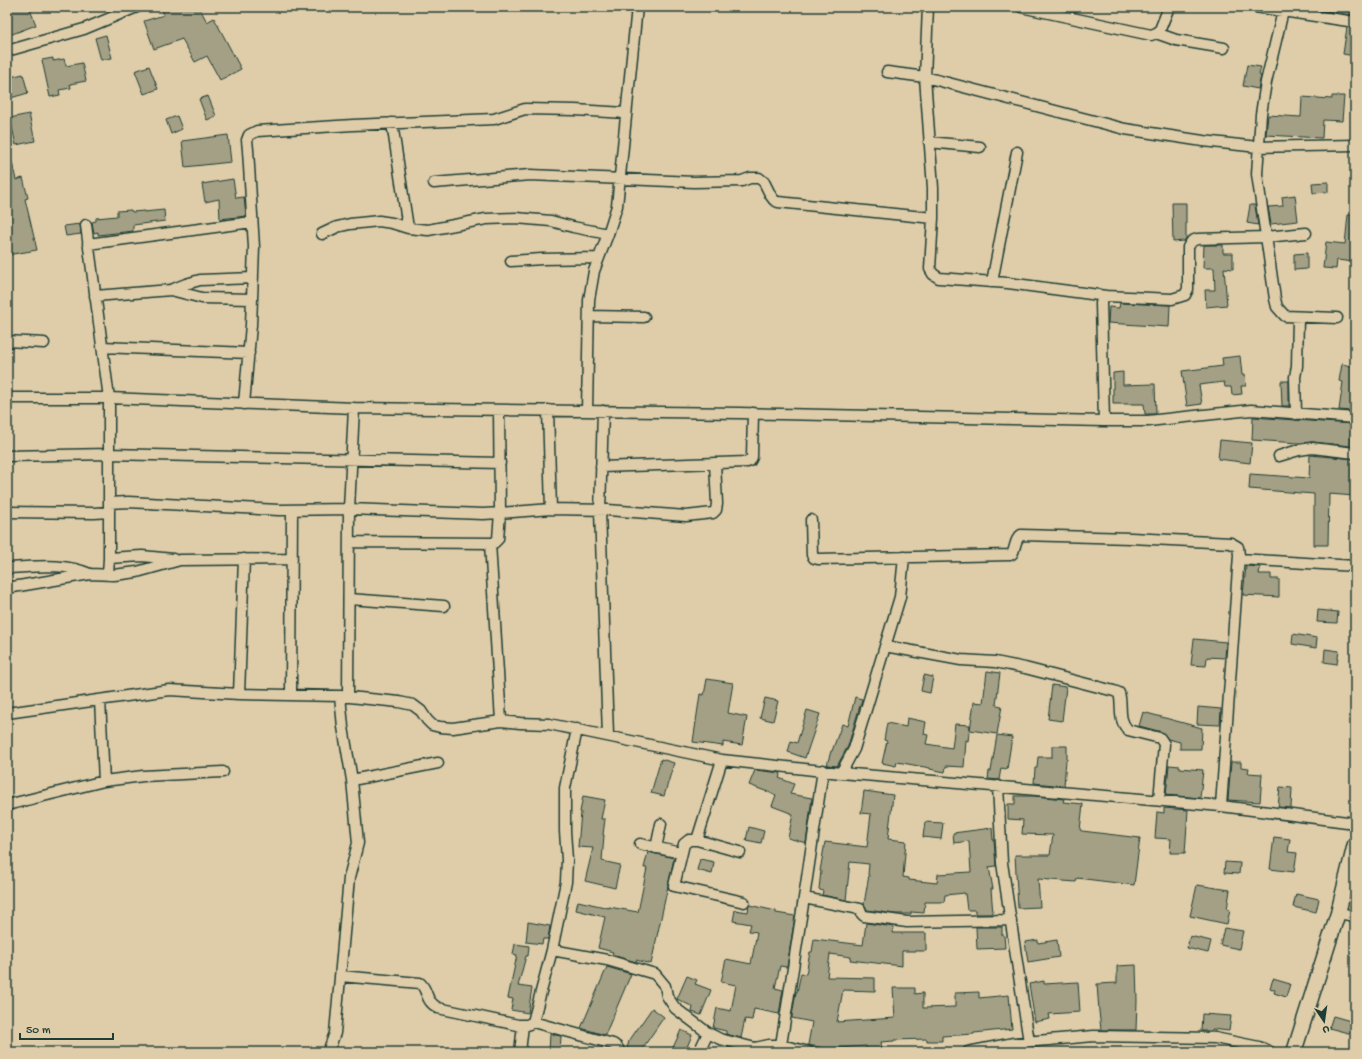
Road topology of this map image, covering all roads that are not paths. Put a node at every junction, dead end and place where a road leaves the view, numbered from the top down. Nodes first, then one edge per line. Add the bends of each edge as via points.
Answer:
1 (137, 7) edge
2 (637, 7) edge
3 (928, 7) edge
4 (1022, 7) edge
5 (1169, 7) edge
6 (1255, 7) edge
7 (1283, 9) edge
8 (1355, 22) edge
9 (1156, 33) junction
10 (1224, 48) dead end
11 (7, 51) edge
12 (887, 72) dead end
13 (925, 77) junction
14 (626, 113) junction
15 (392, 123) junction
16 (929, 142) junction
17 (1355, 145) edge
18 (980, 147) dead end
19 (1258, 147) junction
20 (1017, 152) dead end
21 (620, 178) junction
22 (434, 183) dead end
23 (933, 218) junction
24 (252, 222) junction
25 (86, 225) dead end
26 (408, 228) junction
27 (1306, 233) dead end
28 (322, 234) dead end
29 (608, 234) junction
30 (1266, 237) junction
31 (88, 244) junction
32 (599, 258) junction
33 (511, 261) dead end
34 (252, 278) junction
35 (992, 282) junction
36 (171, 290) junction
37 (95, 296) junction
38 (1106, 296) junction
39 (252, 299) junction
40 (589, 316) junction
41 (1298, 316) junction
42 (644, 317) dead end
43 (1337, 318) dead end
44 (7, 342) edge
45 (44, 343) dead end
46 (102, 347) junction
47 (249, 353) junction
48 (7, 398) edge
49 (109, 398) junction
50 (244, 404) junction
51 (354, 408) junction
52 (499, 410) junction
53 (548, 410) junction
54 (587, 411) junction
55 (604, 411) junction
56 (753, 413) junction
57 (1296, 414) junction
58 (1355, 418) edge
59 (1104, 421) junction
60 (1355, 453) edge
61 (109, 454) junction
62 (7, 456) edge
63 (1279, 456) dead end
64 (352, 460) junction
65 (500, 463) junction
66 (715, 463) junction
67 (601, 467) junction
68 (109, 507) junction
69 (349, 509) junction
70 (550, 509) junction
71 (292, 510) junction
72 (600, 511) junction
73 (7, 512) edge
74 (500, 513) junction
75 (811, 520) dead end
76 (349, 542) junction
77 (490, 543) junction
78 (109, 558) junction
79 (904, 558) junction
80 (244, 559) junction
81 (292, 559) junction
82 (1239, 559) junction
83 (180, 560) junction
84 (1355, 566) edge
85 (7, 568) edge
86 (90, 574) junction
87 (108, 575) junction
88 (7, 588) edge
89 (348, 599) junction
90 (444, 606) dead end
91 (885, 646) junction
92 (239, 694) junction
93 (291, 695) junction
94 (344, 697) junction
95 (100, 700) junction
96 (7, 713) edge
97 (501, 721) junction
98 (577, 729) junction
99 (608, 735) junction
100 (722, 760) junction
101 (438, 763) dead end
102 (823, 770) junction
103 (223, 772) dead end
104 (841, 773) junction
105 (352, 780) junction
106 (104, 781) junction
107 (998, 786) junction
108 (1159, 800) junction
109 (7, 806) edge
110 (1221, 806) junction
111 (1355, 823) edge
112 (661, 824) dead end
113 (697, 840) junction
114 (640, 844) dead end
115 (1355, 844) edge
116 (656, 848) junction
117 (740, 852) dead end
118 (681, 853) junction
119 (804, 898) junction
120 (744, 902) dead end
121 (1338, 913) junction
122 (1355, 916) edge
123 (1011, 920) junction
124 (552, 950) junction
125 (340, 976) junction
126 (528, 1023) junction
127 (708, 1033) junction
128 (1029, 1042) junction
129 (781, 1045) junction
130 (746, 1049) edge
131 (328, 1052) edge
132 (520, 1052) edge
133 (620, 1052) edge
134 (698, 1052) edge
135 (809, 1052) edge
136 (968, 1052) edge
137 (1270, 1052) edge
138 (1294, 1052) edge

1 - 11 street via 84,29
2 - 14 street
3 - 13 street
4 - 9 street via 1152,35
5 - 9 street via 1159,32
6 - 7 street
7 - 8 street
7 - 19 street via 1266,82
9 - 10 street via 1176,40
12 - 13 street
13 - 16 street
13 - 19 street via 1125,129
14 - 15 street via 525,109 494,119
14 - 21 street
15 - 24 street via 249,134
15 - 26 street
16 - 18 street
16 - 23 street
17 - 19 street
19 - 30 street via 1257,174
20 - 35 street
21 - 22 street via 530,175
21 - 23 street via 694,182 759,178 778,202
21 - 29 street via 617,206
23 - 35 street via 930,268 933,274 939,278
24 - 31 street
24 - 34 street
25 - 31 street
26 - 28 street via 379,221 350,224
26 - 29 street via 428,230 486,219 516,218 551,221
27 - 30 street
29 - 32 street
30 - 38 street via 1192,241 1188,247 1188,289 1185,295 1179,298
30 - 41 street via 1277,307 1285,316
31 - 37 street
32 - 33 street
32 - 40 street via 594,270
34 - 36 street via 200,280
34 - 39 street
35 - 38 street
36 - 37 street
36 - 39 street via 202,298
37 - 46 street
38 - 59 street via 1102,298 1101,303
39 - 47 street
40 - 42 street
40 - 54 street
41 - 43 street
41 - 57 street
44 - 45 street
46 - 47 street
46 - 49 street
47 - 50 street
48 - 49 street
49 - 50 street
49 - 61 street
50 - 51 street
51 - 52 street
51 - 64 street
52 - 53 street
52 - 65 street
53 - 54 street
53 - 70 street
54 - 55 street
55 - 56 street
55 - 67 street
56 - 59 street
56 - 66 street via 750,460
57 - 58 street
57 - 59 street via 1252,410 1148,421
60 - 63 street via 1312,448
61 - 62 street
61 - 64 street
61 - 68 street
64 - 65 street
64 - 69 street
65 - 74 street
66 - 67 street
66 - 72 street via 717,504 713,513 686,516
67 - 72 street
68 - 71 street
68 - 73 street via 94,513
68 - 78 street
69 - 71 street
69 - 74 street
69 - 76 street
70 - 72 street
70 - 74 street
71 - 81 street
72 - 99 street
74 - 77 street via 498,539
75 - 79 street via 812,555 818,560
76 - 77 street
76 - 89 street
77 - 97 street
78 - 83 street via 142,556
78 - 87 street
79 - 82 street via 1010,555 1021,535 1231,542 1238,548
79 - 91 street via 900,597
80 - 81 street
80 - 83 street
80 - 92 street
81 - 93 street
82 - 84 street
82 - 110 street
83 - 87 street via 137,572
85 - 86 street via 66,567
86 - 87 street
86 - 88 street
89 - 90 street
89 - 94 street
91 - 104 street via 854,749
91 - 108 street via 961,660 995,662 1114,691 1120,699 1120,713 1126,727 1163,741
92 - 93 street
92 - 95 street via 169,690
93 - 94 street
94 - 97 street via 413,705 432,725 440,728
94 - 105 street via 343,727
95 - 96 street
95 - 106 street
97 - 98 street via 549,724
98 - 99 street
98 - 124 street via 565,788 566,882
99 - 100 street
100 - 102 street
100 - 113 street
101 - 105 street
102 - 104 street
102 - 119 street
103 - 106 street via 142,776
104 - 107 street
105 - 125 street via 358,844 349,878
106 - 109 street
107 - 108 street
107 - 123 street via 1002,863
108 - 110 street
110 - 111 street
112 - 116 street
113 - 117 street
113 - 118 street via 689,840 684,844
114 - 116 street
115 - 121 main road
116 - 118 street
118 - 120 street via 674,886
119 - 123 street via 860,909 864,916 907,922
119 - 129 street
121 - 122 street
121 - 138 main road
123 - 128 street
124 - 126 street
124 - 127 street via 607,960 655,974 665,986 667,996 675,1008
125 - 126 street via 420,983 432,1004 438,1008
125 - 131 street via 335,1033
126 - 132 street
126 - 133 street via 613,1044
127 - 130 street
127 - 134 street
128 - 136 street
128 - 137 street via 1094,1036 1215,1038 1259,1047
129 - 130 street
129 - 135 street

